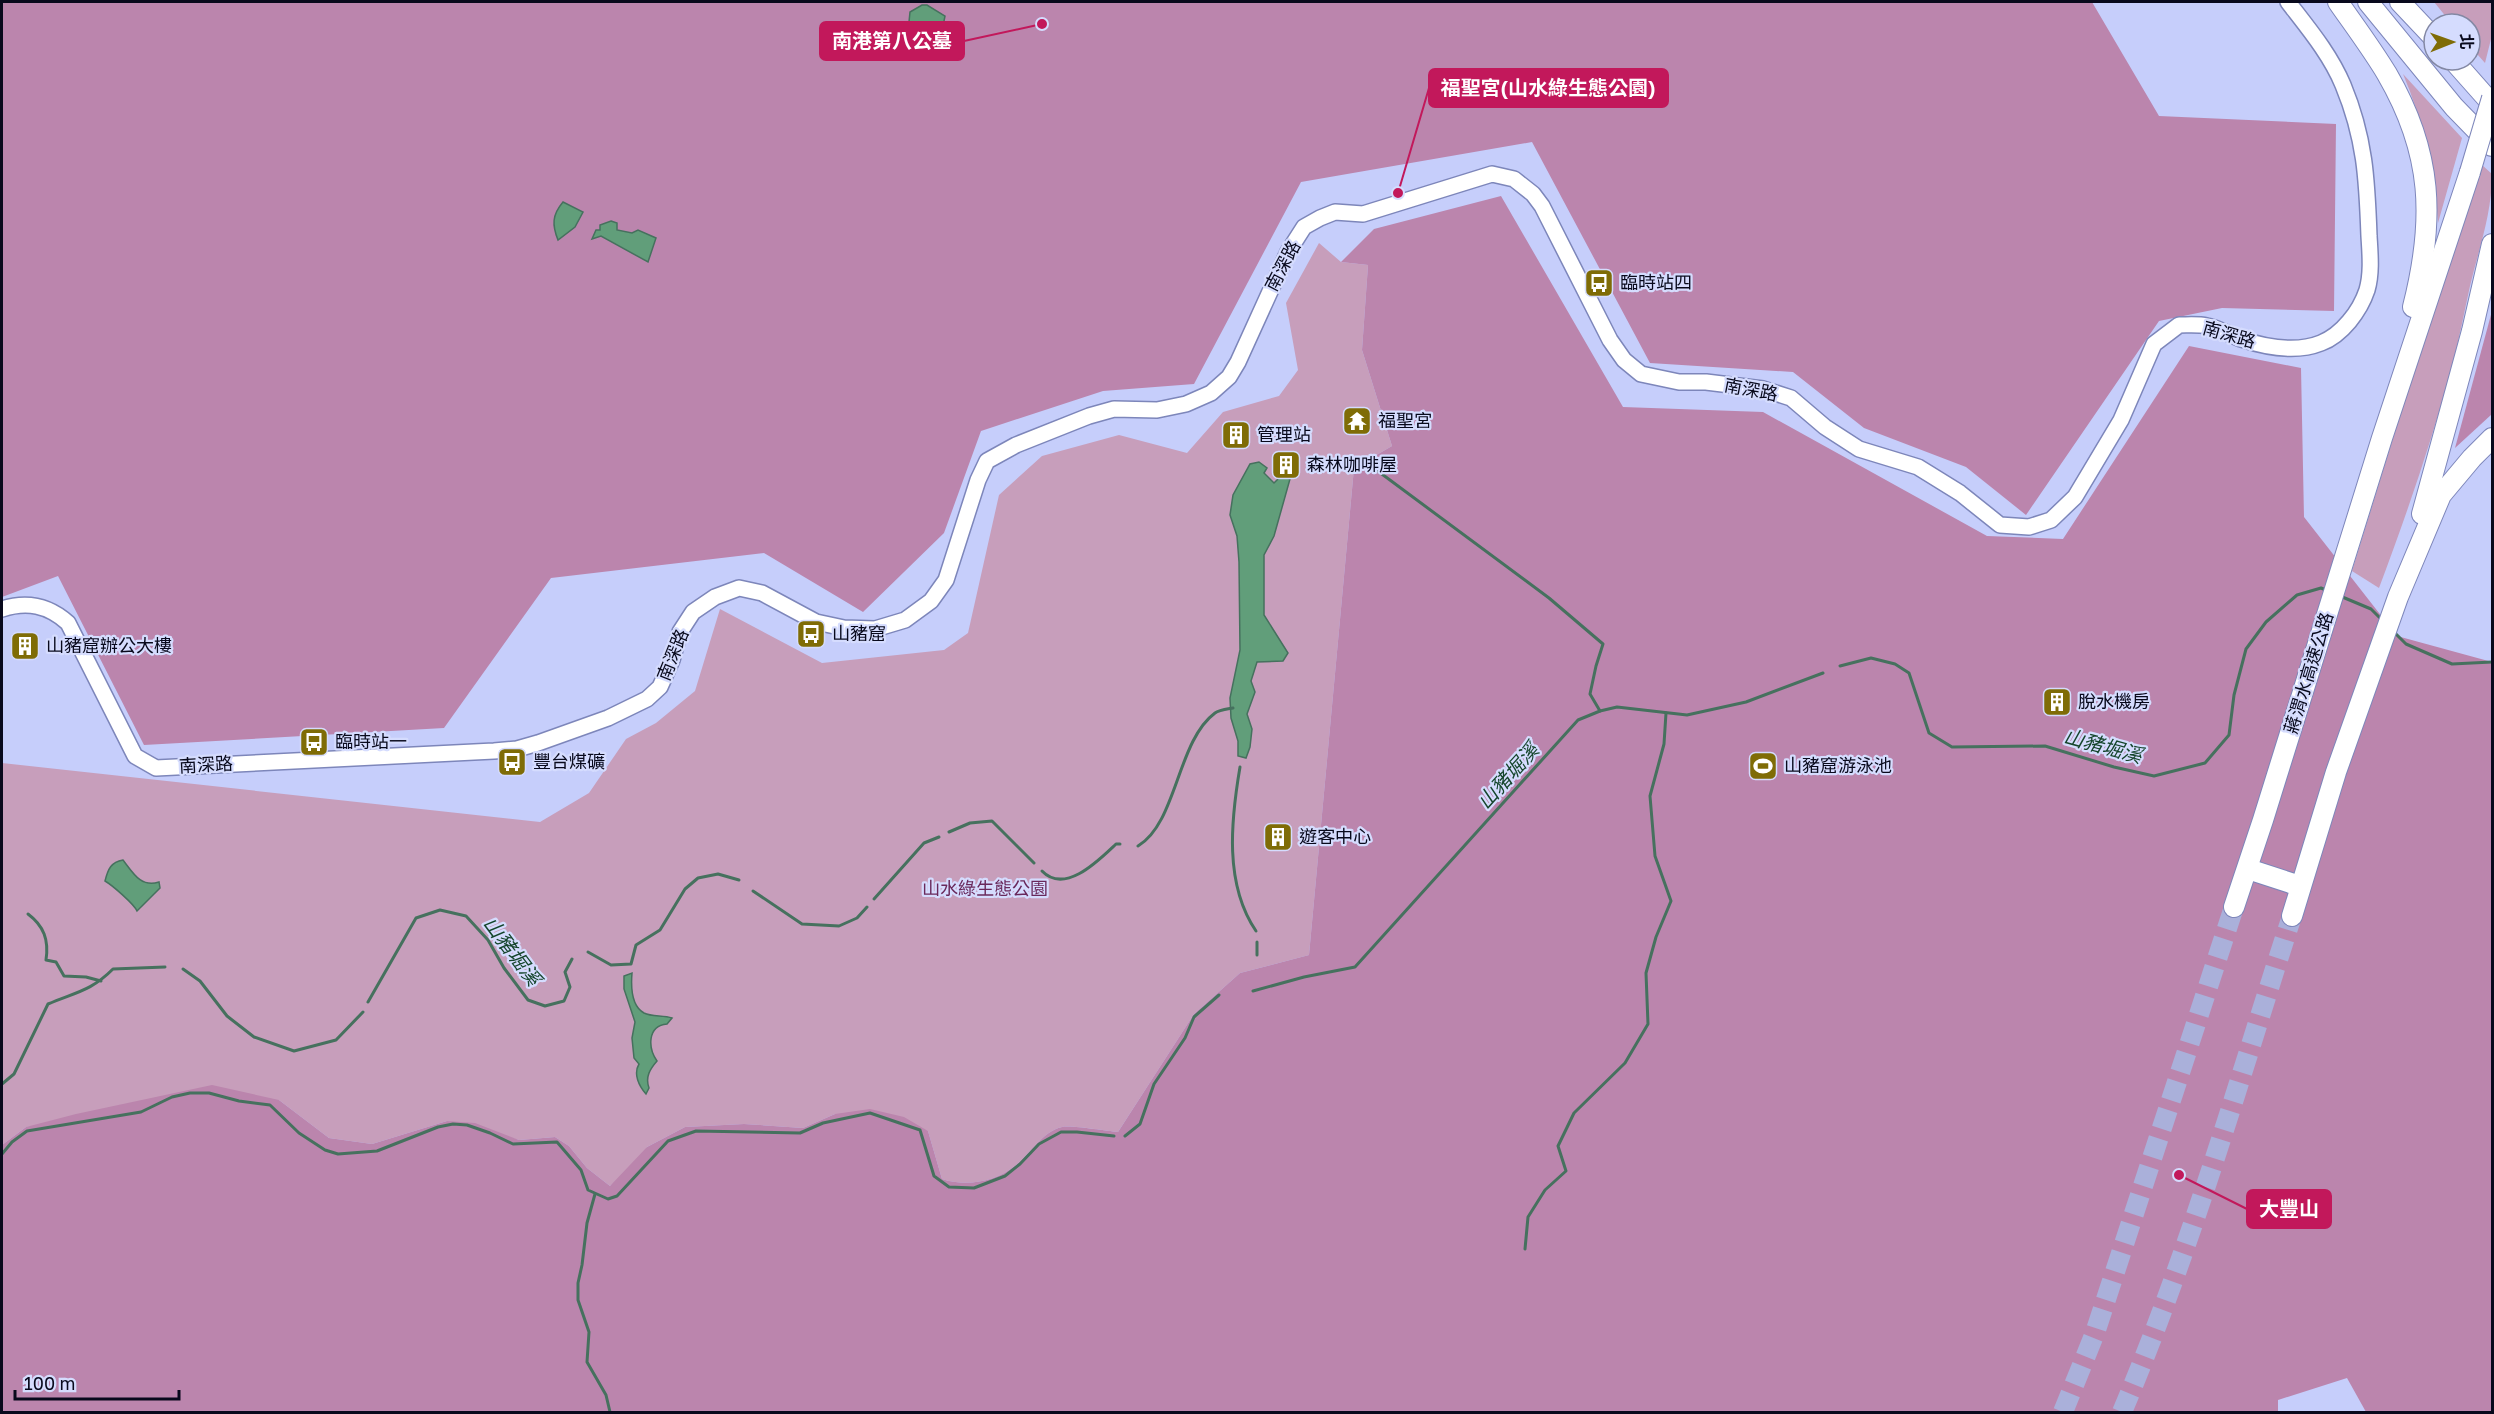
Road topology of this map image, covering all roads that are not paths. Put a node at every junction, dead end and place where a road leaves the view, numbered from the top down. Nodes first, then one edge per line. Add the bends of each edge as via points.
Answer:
1 (2288, 2) edge
2 (2338, 2) edge
3 (2368, 2) edge
4 (2400, 2) edge
5 (2412, 2) edge
6 (2422, 17) edge
7 (2422, 24) edge
8 (2464, 72) edge
9 (2493, 98) edge
10 (2493, 105) edge
11 (2493, 146) edge
12 (2493, 244) edge
13 (2382, 438) junction
14 (2493, 438) edge
15 (2398, 597) junction
16 (2, 609) edge
17 (2248, 869) junction
18 (2300, 886) junction
19 (2234, 907) tunnel mouth
20 (2292, 916) tunnel mouth

1 - 16 main road, 南深路 via 2330,60 2361,135 2370,261 2367,289 2356,312 2336,336 2306,347 2275,348 2207,326 2179,325 2154,344 2121,420 2075,497 2051,520 2029,527 2000,525 1960,493 1918,467 1859,449 1791,398 1763,389 1679,382 1641,374 1624,360 1610,340 1542,206 1514,179 1492,174 1363,214 1335,212 1304,227 1283,262 1238,362 1229,377 1211,393 1186,404 1156,410 1114,409 1089,416 987,461 946,580 931,601 905,620 875,629 834,626 816,622 762,593 739,588 715,597 693,612 680,632 660,687 647,699 608,718 518,749 156,768 135,756 68,623 38,605
2 - 13 highway via 2387,74 2419,150 2427,192 2421,276
3 - 11 highway via 2454,107
4 - 7 highway
5 - 6 highway
8 - 10 highway
9 - 13 highway, bridge
12 - 15 highway
13 - 17 highway, 蔣渭水高速公路
14 - 15 highway via 2441,495
15 - 18 highway
17 - 18 highway
17 - 19 highway, 蔣渭水高速公路
18 - 20 highway

